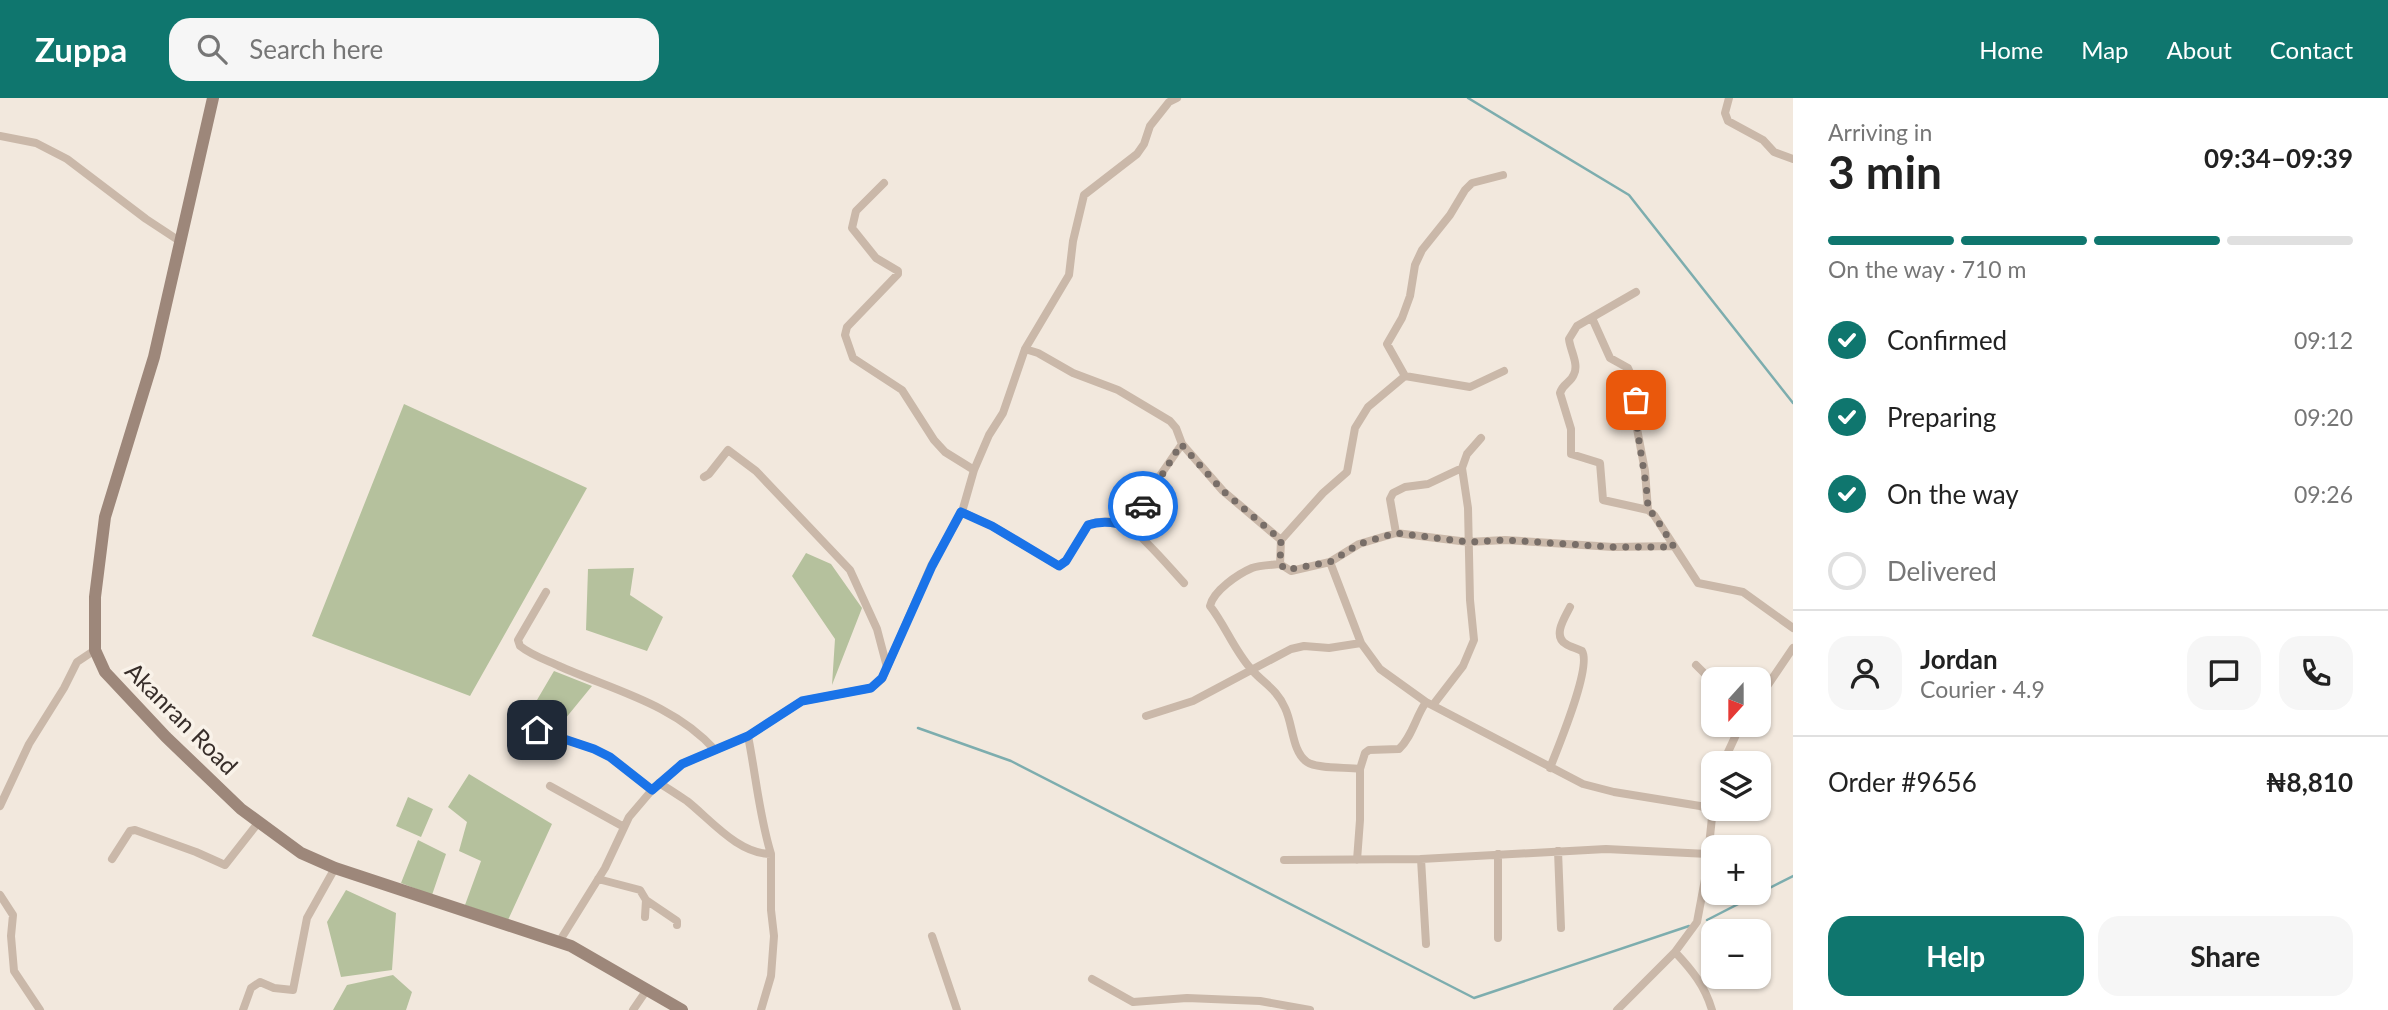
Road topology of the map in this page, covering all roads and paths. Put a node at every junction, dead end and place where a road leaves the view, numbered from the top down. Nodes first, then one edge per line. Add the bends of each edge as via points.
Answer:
1 (213, 98) edge
2 (1177, 98) edge
3 (1729, 98) edge
4 (0, 136) edge
5 (1793, 159) edge
6 (1503, 175) dead end
7 (884, 183) dead end
8 (181, 243) junction
9 (1636, 292) dead end
10 (1592, 318) junction
11 (1026, 349) junction
12 (1504, 371) dead end
13 (1405, 376) junction
14 (1481, 438) dead end
15 (1181, 444) junction
16 (1462, 468) junction
17 (974, 470) junction
18 (704, 477) dead end
19 (1648, 510) junction
20 (961, 512) junction
21 (1130, 527) junction
22 (1396, 533) junction
23 (1281, 540) junction
24 (1468, 542) junction
25 (1674, 547) junction
26 (1330, 562) junction
27 (1280, 564) junction
28 (1184, 583) dead end
29 (546, 592) dead end
30 (1570, 607) dead end
31 (1793, 628) edge
32 (1361, 643) junction
33 (1793, 648) edge
34 (95, 650) junction
35 (1696, 665) dead end
36 (887, 667) junction
37 (1251, 670) junction
38 (1701, 670) edge
39 (1771, 680) edge
40 (1430, 704) junction
41 (1146, 716) dead end
42 (514, 722) dead end
43 (748, 736) junction
44 (715, 750) junction
45 (1550, 768) junction
46 (1360, 769) junction
47 (659, 783) junction
48 (550, 786) dead end
49 (652, 790) junction
50 (0, 806) edge
51 (1701, 807) edge
52 (258, 823) junction
53 (624, 827) junction
54 (1558, 851) junction
55 (771, 853) junction
56 (1498, 854) junction
57 (1701, 854) edge
58 (111, 859) dead end
59 (1421, 859) junction
60 (1284, 860) dead end
61 (1357, 860) junction
62 (335, 868) junction
63 (598, 879) junction
64 (0, 895) edge
65 (1701, 897) edge
66 (646, 900) junction
67 (645, 917) dead end
68 (677, 925) dead end
69 (1561, 928) dead end
70 (932, 936) dead end
71 (1498, 938) dead end
72 (559, 942) junction
73 (1426, 944) dead end
74 (1675, 952) junction
75 (1092, 979) dead end
76 (646, 991) junction
77 (40, 1010) edge
78 (243, 1010) edge
79 (633, 1010) edge
80 (682, 1010) edge
81 (761, 1010) edge
82 (957, 1010) edge
83 (1310, 1010) edge
84 (1617, 1010) edge
85 (1712, 1010) edge

1 - 8 main road, Akanran Road
2 - 11 street via 1150,125 1137,154 1084,195 1069,275
3 - 5 street via 1728,121 1763,140 1774,152
4 - 8 street via 36,143 67,159
6 - 13 street via 1472,183 1422,250 1402,318 1387,344
7 - 17 street via 856,211 852,228 876,258 898,274 847,327 848,347 857,362 901,390 945,452
8 - 34 main road, Akanran Road via 154,357 105,517 95,597
9 - 10 street
10 - 19 street via 1610,358 1628,368 1632,377
10 - 19 street via 1577,326 1569,339 1576,368 1560,393 1571,429 1569,451 1600,463 1603,500
11 - 15 street via 1118,390 1170,421
11 - 17 street via 1003,413
12 - 13 street via 1470,387
13 - 23 street via 1368,407 1354,428 1347,472
14 - 16 street
15 - 21 street
15 - 23 street via 1223,491
16 - 22 street via 1393,493
16 - 24 street
17 - 20 street
18 - 36 street via 728,450 790,506 850,570 877,628
19 - 25 street
20 - 21 street via 1059,566 1088,525 1116,522
20 - 36 street
21 - 28 street
22 - 24 street
22 - 26 street via 1359,544
23 - 27 street
24 - 25 street
24 - 40 street via 1474,640 1463,666
25 - 31 street via 1698,583 1749,595
26 - 27 street via 1290,571
26 - 32 street
27 - 37 street via 1242,573 1209,603
29 - 44 street via 518,640 520,646 651,704 703,737
30 - 45 street via 1560,625 1561,640 1586,658
32 - 37 street via 1291,649
32 - 40 street via 1380,669
33 - 39 street
34 - 50 street via 77,662 29,744
34 - 52 main road, Akanran Road via 105,672 166,737
35 - 38 street
36 - 43 street via 871,688 802,701
37 - 41 street via 1193,701
37 - 46 street via 1268,683 1284,706 1298,753 1307,762
40 - 45 street
40 - 46 street via 1404,745 1365,752
42 - 49 street via 594,749
43 - 44 street
43 - 55 street
44 - 47 street via 682,764
45 - 51 street via 1583,784
46 - 61 street
47 - 49 street
47 - 55 street via 736,841 752,851
48 - 53 street
49 - 53 street
52 - 58 street via 226,865 135,830
52 - 62 main road, Akanran Road via 301,853
53 - 63 street
54 - 56 street
54 - 57 street
54 - 69 street
55 - 81 street via 774,936 771,976
56 - 59 street
56 - 71 street
59 - 61 street
59 - 73 street
60 - 61 street
62 - 72 main road, Akanran Road
62 - 78 street via 307,918 293,990 260,982 251,988
63 - 66 street via 640,890
63 - 72 street
64 - 77 street via 13,915 14,971
65 - 74 street via 1697,922
66 - 67 street
66 - 68 street
70 - 82 street
72 - 76 main road, Akanran Road
74 - 84 street
74 - 85 street via 1695,973
75 - 83 street via 1133,1002 1187,998 1260,1001
76 - 79 street
76 - 80 main road, Akanran Road

